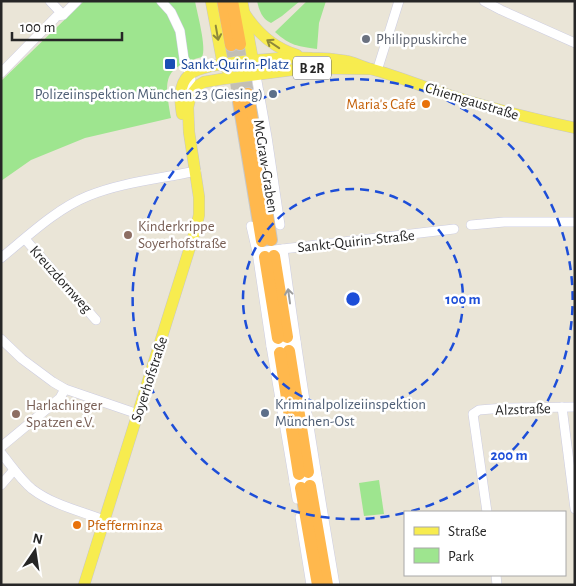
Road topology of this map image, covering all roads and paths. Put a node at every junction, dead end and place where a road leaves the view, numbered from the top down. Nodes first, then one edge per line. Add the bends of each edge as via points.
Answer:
1 (50, 1) edge
2 (76, 1) edge
3 (162, 1) edge
4 (212, 1) edge
5 (223, 1) edge
6 (232, 1) edge
7 (242, 1) edge
8 (399, 1) edge
9 (484, 1) edge
10 (245, 14) junction
11 (63, 15) junction
12 (575, 43) edge
13 (312, 58) junction
14 (253, 61) junction
15 (223, 65) junction
16 (373, 70) junction
17 (1, 73) edge
18 (255, 74) junction
19 (190, 75) junction
20 (240, 76) junction
21 (243, 95) tunnel mouth
22 (188, 101) junction
23 (575, 128) edge
24 (189, 132) junction
25 (196, 171) junction
26 (575, 222) edge
27 (280, 225) dead end
28 (471, 225) dead end
29 (251, 226) dead end
30 (454, 229) dead end
31 (25, 239) junction
32 (269, 249) junction
33 (1, 258) edge
34 (96, 320) dead end
35 (1, 339) edge
36 (283, 345) junction
37 (65, 388) junction
38 (562, 407) junction
39 (575, 407) edge
40 (138, 414) junction
41 (1, 447) edge
42 (1, 453) edge
43 (14, 470) junction
44 (305, 480) junction
45 (1, 484) edge
46 (575, 509) edge
47 (487, 511) edge
48 (104, 520) junction
49 (84, 585) edge
50 (311, 585) edge
51 (318, 585) edge
52 (328, 585) edge
53 (336, 585) edge

1 - 11 street
2 - 11 street
3 - 19 street via 180,31
4 -> 15 main road
5 - 6 highway via 236,45
7 - 10 main road, B 2R
8 - 16 street
9 - 12 street
13 -> 10 main road, B 2R via 273,45
10 - 14 main road
11 - 17 street via 57,16
13 - 14 main road, Chiemgaustraße
13 - 16 main road, Chiemgaustraße / B 2R via 348,61
14 - 15 main road
14 - 18 street
14 - 20 main road
15 - 19 main road
15 - 20 main road
16 - 18 main road, Chiemgaustraße / B 2R via 307,68
16 - 23 main road, Chiemgaustraße / B 2R via 511,114
18 - 20 main road, Chiemgaustraße / B 2R
18 - 27 street
19 - 22 street
19 - 24 main road via 180,96 182,118
20 - 22 main road via 204,82 194,89
21 - 32 highway, McGraw-Graben
22 - 24 main road
24 - 25 main road
25 - 31 street via 118,186 88,196 71,204
25 - 40 main road, Soyerhofstraße via 199,206 196,228
26 - 28 street
29 - 32 street
30 - 32 street, Sankt-Quirin-Straße
31 - 33 street
31 - 34 street, Kreuzdornweg
32 - 36 highway, McGraw-Graben
32 - 36 street
35 - 37 street via 37,371
36 - 44 highway, McGraw-Graben
36 - 44 street
37 - 40 street
37 - 41 street via 60,398
38 - 39 street, Alzstraße
38 - 46 street
38 - 47 street, Alzstraße via 504,408 480,410 473,414
40 - 48 main road, Soyerhofstraße
42 - 43 street
43 - 45 street
43 - 48 street via 46,498
44 - 50 street
44 - 51 highway, McGraw-Graben
44 - 52 highway, McGraw-Graben
44 - 53 street
48 - 49 main road, Soyerhofstraße

